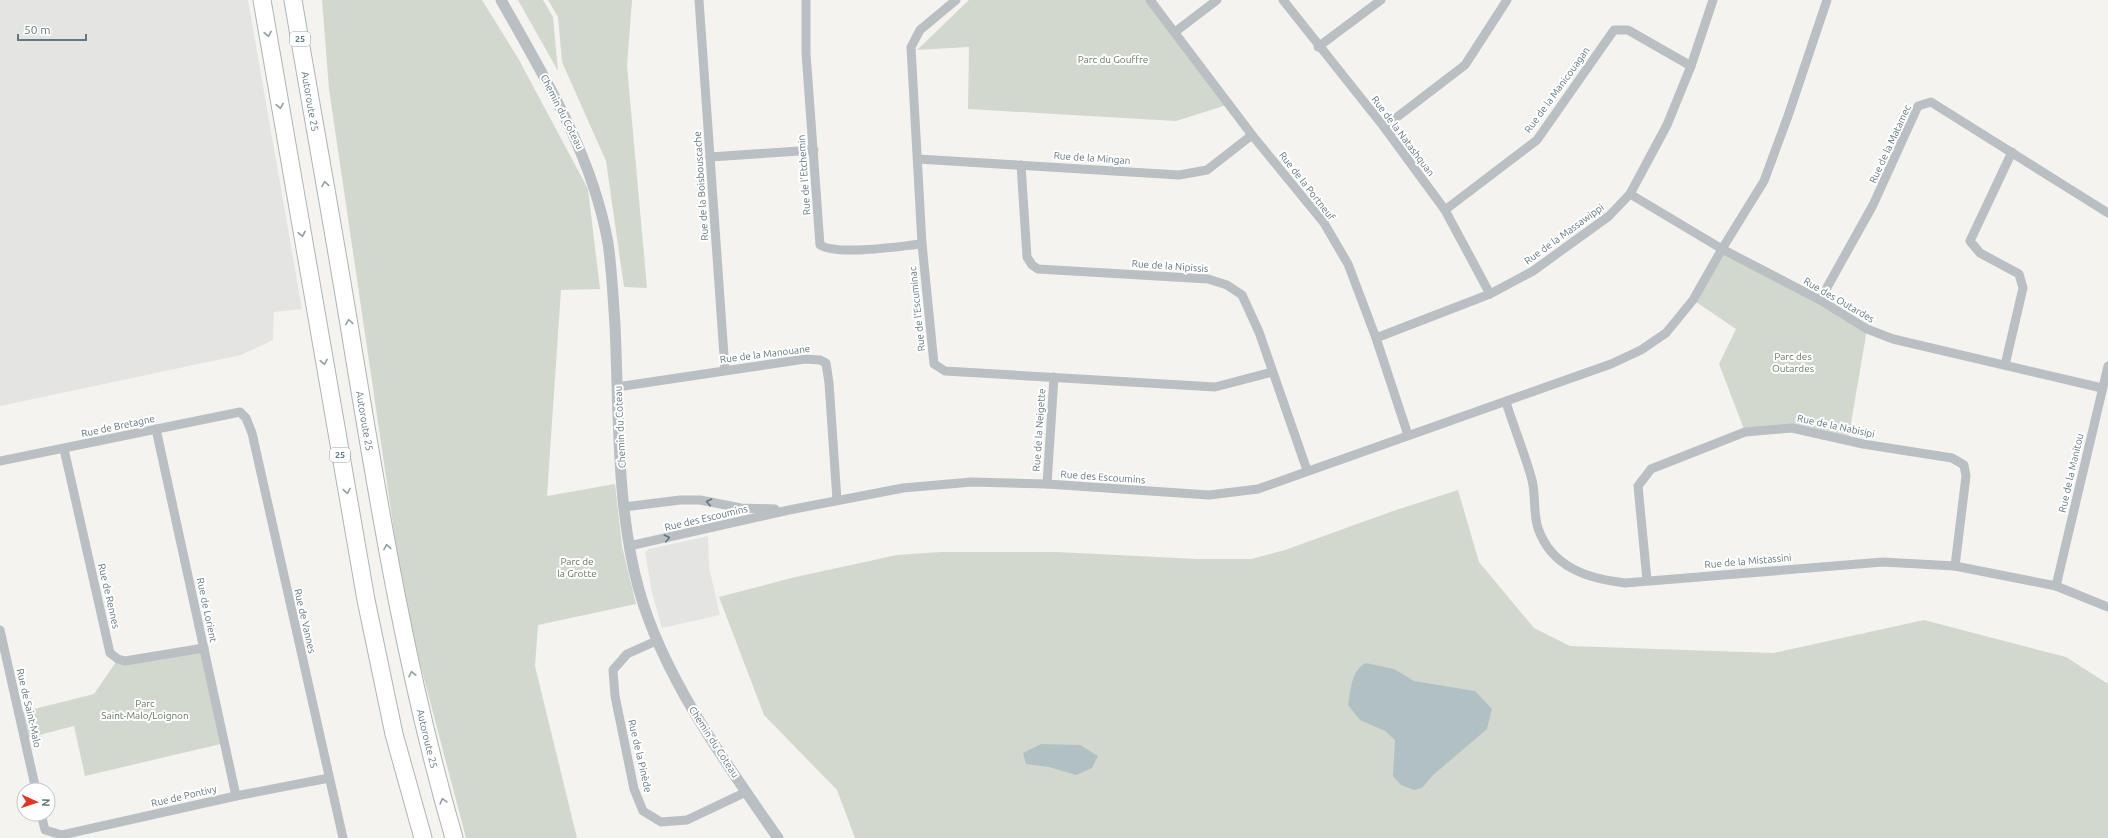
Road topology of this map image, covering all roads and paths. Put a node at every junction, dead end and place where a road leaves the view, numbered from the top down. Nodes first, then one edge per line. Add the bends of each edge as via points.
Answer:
1 (262, 0) edge
2 (293, 0) edge
3 (299, 0) edge
4 (501, 0) edge
5 (699, 0) edge
6 (806, 0) edge
7 (956, 0) edge
8 (1150, 0) edge
9 (1217, 0) edge
10 (1283, 0) edge
11 (1381, 0) edge
12 (1507, 0) edge
13 (1713, 0) edge
14 (1827, 0) edge
15 (1174, 32) junction
16 (1318, 47) junction
17 (1691, 66) junction
18 (307, 78) junction
19 (1384, 127) junction
20 (1252, 135) junction
21 (814, 150) junction
22 (2012, 152) junction
23 (710, 157) junction
24 (918, 159) junction
25 (1021, 165) junction
26 (1630, 194) junction
27 (1445, 210) junction
28 (2108, 212) edge
29 (922, 244) junction
30 (1722, 249) junction
31 (1490, 294) junction
32 (1820, 300) junction
33 (1376, 338) junction
34 (2005, 365) junction
35 (2108, 366) edge
36 (726, 370) junction
37 (1272, 372) junction
38 (1054, 377) junction
39 (617, 387) junction
40 (2102, 388) junction
41 (1506, 402) junction
42 (240, 412) joint
43 (156, 429) junction
44 (1408, 435) junction
45 (64, 449) junction
46 (0, 461) edge
47 (1308, 470) junction
48 (1047, 484) junction
49 (836, 500) junction
50 (624, 507) junction
51 (789, 510) junction
52 (629, 546) junction
53 (1956, 566) junction
54 (1648, 580) junction
55 (2056, 586) junction
56 (2108, 607) edge
57 (0, 630) edge
58 (656, 641) junction
59 (204, 648) junction
60 (329, 778) junction
61 (34, 782) edge
62 (746, 792) junction
63 (236, 796) junction
64 (43, 822) edge
65 (343, 838) edge
66 (422, 838) edge
67 (454, 838) edge
68 (778, 838) edge

1 -> 66 highway, 25 via 367,608 392,723
2 - 18 highway, Autoroute 25 / 25
3 - 18 highway
4 - 39 street, Chemin du Coteau via 566,117 585,158 595,188 609,255
5 - 23 street, Rue de la Boisbouscache
6 - 21 street, Rue de l'Etchemin via 806,53
7 - 24 street, Rue de l'Escuminac via 920,30 911,47
8 - 15 street, Rue de la Portneuf
9 - 15 street
10 - 16 street, Rue de la Natashquan
11 - 16 street
12 - 19 street via 1465,65
13 - 17 street, Rue de la Massawippi
14 - 30 street, Rue des Escoumins via 1764,181
15 - 20 street, Rue de la Portneuf
16 - 19 street, Rue de la Natashquan
17 - 26 street, Rue de la Massawippi via 1667,125
17 - 27 street, Rue de la Manicouagan via 1628,30 1614,30 1536,140
67 -> 18 highway, Autoroute 25 / 25 via 428,745 405,643
19 - 27 street, Rue de la Natashquan
20 - 25 street, Rue de la Mingan via 1207,170 1183,174
20 - 33 street, Rue de la Portneuf via 1324,223 1348,264
21 - 23 street
21 - 29 street, Rue de l'Etchemin via 820,245 840,249
22 - 28 street, Rue de la Matamec
22 - 32 street, Rue de la Matamec via 1931,102 1918,106 1873,205
22 - 34 street via 1970,241 1980,253 2019,274 2023,288
23 - 36 street, Rue de la Boisbouscache
24 - 25 street, Rue de la Mingan
24 - 29 street, Rue de l'Escuminac
25 - 37 street, Rue de la Nipissis via 1027,257 1032,265 1038,269 1208,279 1227,285 1242,295 1259,332
26 - 30 street, Rue des Outardes
26 - 31 street, Rue de la Massawippi via 1609,216 1533,271
27 - 31 street, Rue de la Natashquan
29 - 38 street, Rue de l'Escuminac via 934,364 945,371
30 - 32 street, Rue des Outardes
30 - 41 street, Rue des Escoumins via 1693,300 1666,333 1611,364
31 - 33 street, Rue de la Massawippi
32 - 34 street, Rue des Outardes via 1867,330 1893,339
33 - 44 street, Rue de la Portneuf
34 - 40 street, Rue des Outardes
35 - 40 street, Rue de la Manitou
36 - 39 street, Rue de la Manouane
36 - 49 street, Rue de la Manouane via 805,359 826,363
37 - 38 street, Rue de l'Escuminac via 1215,387
37 - 47 street, Rue de la Nipissis
38 - 48 street, Rue de la Neigette
39 - 50 street, Chemin du Coteau
40 - 55 street, Rue de la Manitou
41 - 44 street, Rue des Escoumins
41 - 54 street, Rue de la Mistassini via 1532,481 1538,528 1548,551 1569,567 1599,580 1625,583
42 - 43 street, Rue de Bretagne
42 - 60 street, Rue de Vannes via 246,418 252,433
43 - 45 street, Rue de Bretagne
43 - 59 street, Rue de Lorient
44 - 47 street, Rue des Escoumins
45 - 46 street, Rue de Bretagne
45 - 59 street, Rue de Rennes via 110,653 125,661
47 - 48 street, Rue des Escoumins via 1258,489 1209,494
48 - 49 street, Rue des Escoumins via 972,482 903,488
49 - 51 street, Rue des Escoumins
51 -> 50 street, Rue des Escoumins via 741,508 700,500
50 - 52 street, Chemin du Coteau
52 -> 51 street, Rue des Escoumins
52 - 58 street, Chemin du Coteau via 639,591
53 - 54 street, Rue de la Mistassini via 1883,562
53 - 54 street, Rue de la Nabisipi via 1966,476 1964,465 1952,458 1864,444 1792,428 1745,432 1652,469 1638,486
53 - 55 street, Rue de la Mistassini
55 - 56 street, Rue de la Mistassini
57 - 61 street, Rue de Saint-Malo
58 - 62 street, Chemin du Coteau via 682,692
58 - 62 street, Rue de la Pinède via 627,654 613,670 614,696 634,789 643,812 661,822 687,820
59 - 63 street, Rue de Lorient
60 - 63 street, Rue de Pontivy
60 - 65 street, Rue de Vannes
62 - 68 street, Chemin du Coteau
63 - 64 street, Rue de Pontivy via 62,835 45,830

